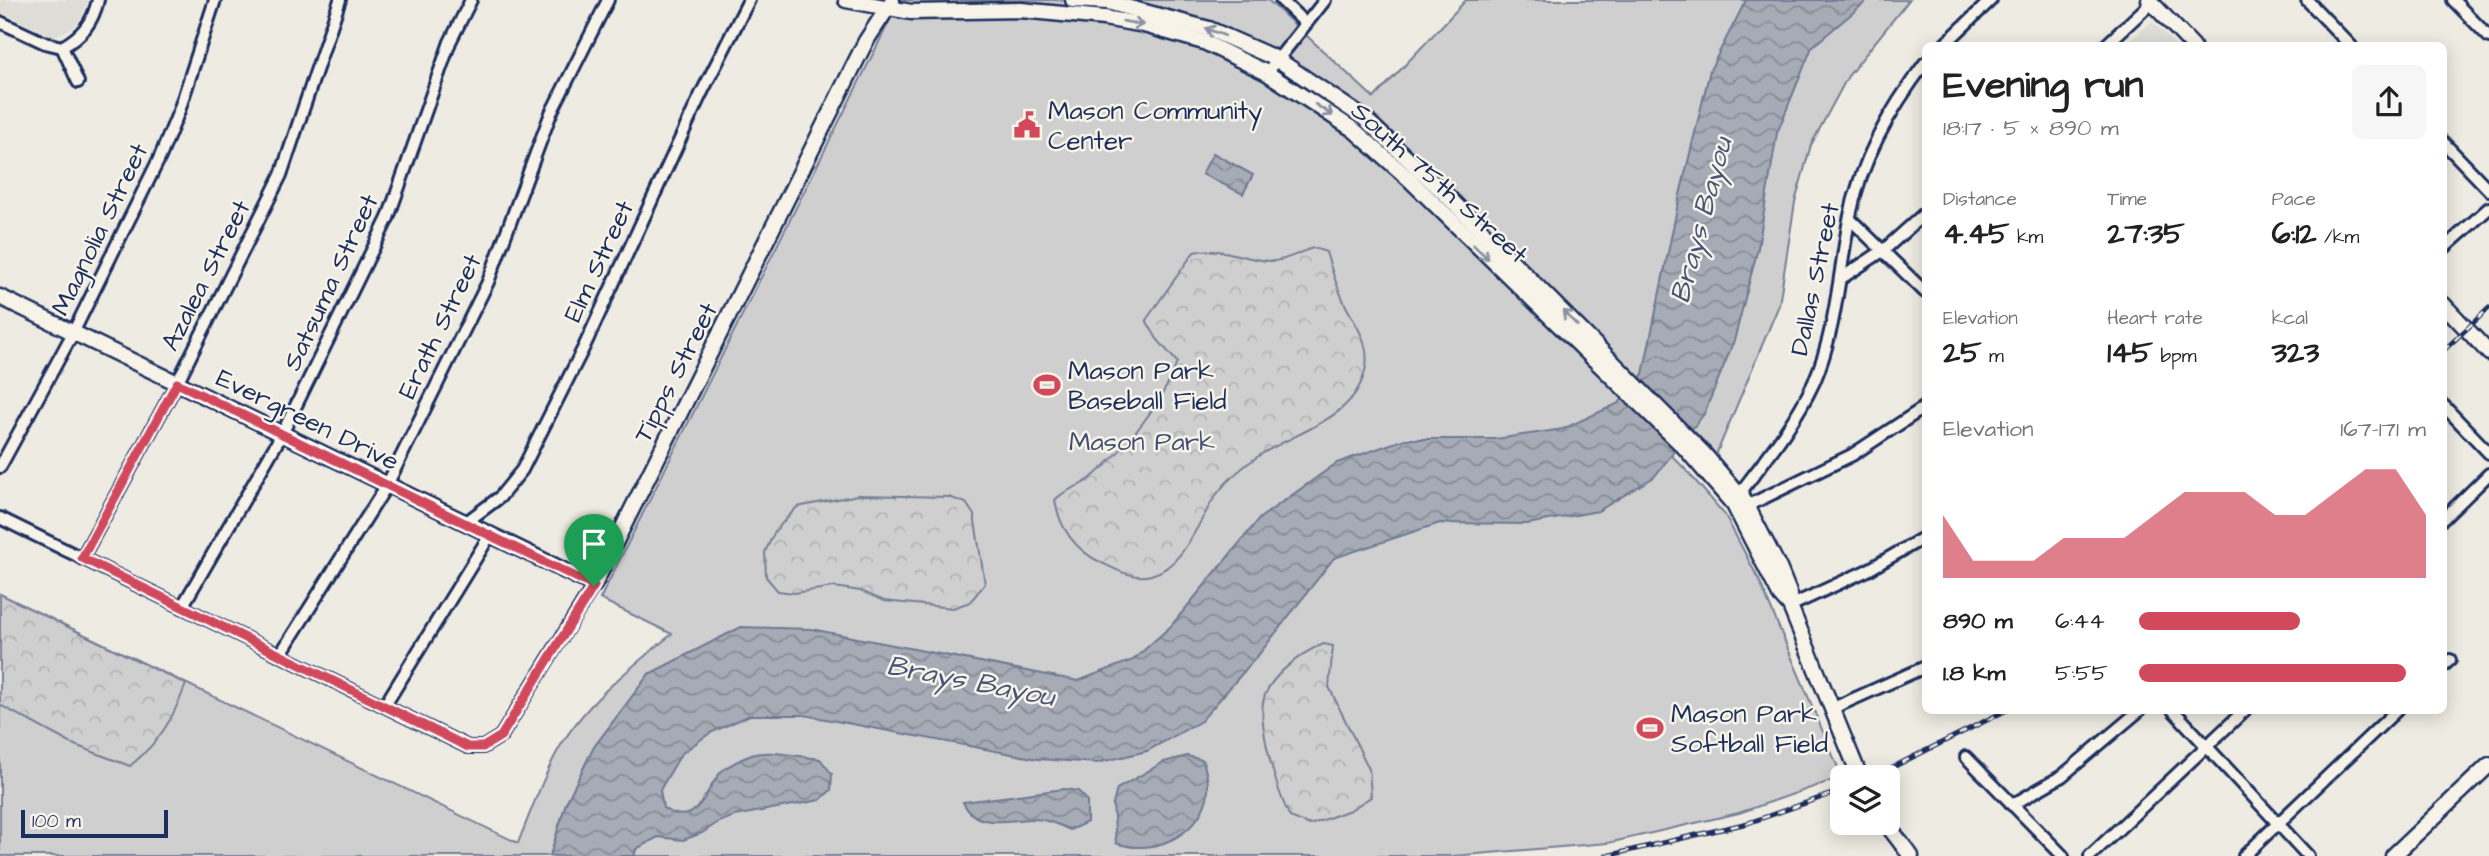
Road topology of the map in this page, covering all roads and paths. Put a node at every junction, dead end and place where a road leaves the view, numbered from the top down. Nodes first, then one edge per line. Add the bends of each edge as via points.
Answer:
1 (98, 0) edge
2 (215, 0) edge
3 (340, 0) edge
4 (471, 0) edge
5 (608, 0) edge
6 (749, 0) edge
7 (846, 0) edge
8 (1073, 0) edge
9 (1281, 0) edge
10 (1325, 0) edge
11 (1991, 0) edge
12 (2308, 0) edge
13 (2453, 0) edge
14 (2150, 1) edge
15 (1107, 2) junction
16 (889, 4) edge
17 (1104, 18) junction
18 (0, 22) edge
19 (1305, 23) junction
20 (2489, 37) edge
21 (1947, 42) edge
22 (2109, 42) edge
23 (2189, 42) edge
24 (2347, 42) edge
25 (62, 47) junction
26 (1277, 59) junction
27 (1922, 66) edge
28 (1267, 73) junction
29 (78, 82) dead end
30 (2447, 146) edge
31 (2489, 190) edge
32 (2489, 208) edge
33 (1922, 216) edge
34 (1850, 219) junction
35 (2447, 245) edge
36 (1884, 250) junction
37 (1840, 279) junction
38 (1922, 289) edge
39 (0, 297) edge
40 (2447, 308) edge
41 (74, 333) junction
42 (2489, 353) edge
43 (1614, 371) junction
44 (177, 383) junction
45 (1922, 409) edge
46 (2447, 409) edge
47 (282, 434) junction
48 (2489, 453) edge
49 (1700, 457) junction
50 (0, 467) edge
51 (2489, 474) edge
52 (387, 485) junction
53 (1745, 502) junction
54 (2447, 515) edge
55 (0, 518) edge
56 (465, 523) junction
57 (490, 535) junction
58 (1922, 539) edge
59 (82, 558) junction
60 (594, 586) junction
61 (1790, 606) junction
62 (183, 607) junction
63 (279, 655) junction
64 (1922, 668) edge
65 (385, 705) junction
66 (1831, 709) junction
67 (2135, 714) edge
68 (2177, 714) edge
69 (2241, 714) edge
70 (2393, 714) edge
71 (2207, 748) junction
72 (1966, 757) dead end
73 (1855, 765) edge
74 (2489, 765) edge
75 (2012, 805) junction
76 (2278, 824) junction
77 (1895, 835) edge
78 (1911, 856) edge
79 (2063, 856) edge
80 (2090, 856) edge
81 (2244, 856) edge
82 (2308, 856) edge
83 (2393, 856) edge

1 - 25 street via 87,27
2 - 41 street, Magnolia Street via 160,157
3 - 44 street, Azalea Street via 281,175
4 - 47 street, Satsuma Street via 450,42 388,218
5 - 52 street, Erath Street via 551,113 488,282
6 - 56 street, Elm Street via 522,470 500,497
7 - 16 main road, South 75th Street
8 - 15 main road, South 75th Street
9 - 19 street
10 - 19 street
11 - 21 street
12 - 24 street
13 - 20 street
14 - 22 street
14 - 23 main road
15 - 17 main road
26 -> 15 main road, South 75th Street via 1209,29
16 - 17 main road, South 75th Street via 911,12 1021,10
16 - 60 main road, Tipps Street via 866,41
17 -> 28 main road, South 75th Street via 1204,42
18 - 25 street
19 - 26 street
25 - 29 street
26 - 28 street
43 -> 26 main road, South 75th Street via 1444,193 1364,118
27 - 34 street, Dallas Street via 1874,142
28 -> 43 main road, South 75th Street via 1354,130
30 - 31 street
32 - 35 street
33 - 36 street
34 - 36 street
34 - 37 street, Dallas Street
36 - 37 street
36 - 38 street
37 - 53 street, Dallas Street via 1814,381 1790,427 1743,489
39 - 41 main road, Evergreen Drive
40 - 42 main road
41 - 44 main road, Evergreen Drive
41 - 50 street, Magnolia Street
43 - 49 main road, South 75th Street
44 - 47 main road, Evergreen Drive
44 - 59 street, Azalea Street
45 - 53 street via 1852,455
46 - 48 street
47 - 52 main road, Evergreen Drive
47 - 62 street, Satsuma Street
49 - 53 main road, South 75th Street
49 - 61 main road, South 75th Street via 1734,505
51 - 54 street
52 - 56 main road, Evergreen Drive
52 - 63 street, Erath Street
53 - 61 main road, South 75th Street via 1779,568
55 - 59 street
56 - 57 main road, Evergreen Drive
57 - 60 main road, Evergreen Drive
57 - 65 street
58 - 61 street
59 - 62 street
60 - 65 street, Tipps Street via 501,736 468,747
61 - 66 main road, South 75th Street
62 - 63 street
63 - 65 street
64 - 66 street
66 - 73 main road, South 75th Street
67 - 75 street via 2062,776
68 - 71 street
69 - 71 street
70 - 76 street
71 - 76 street
71 - 80 street
72 - 75 street
74 - 83 main road
75 - 79 street
76 - 81 street
76 - 82 street
77 - 78 main road

